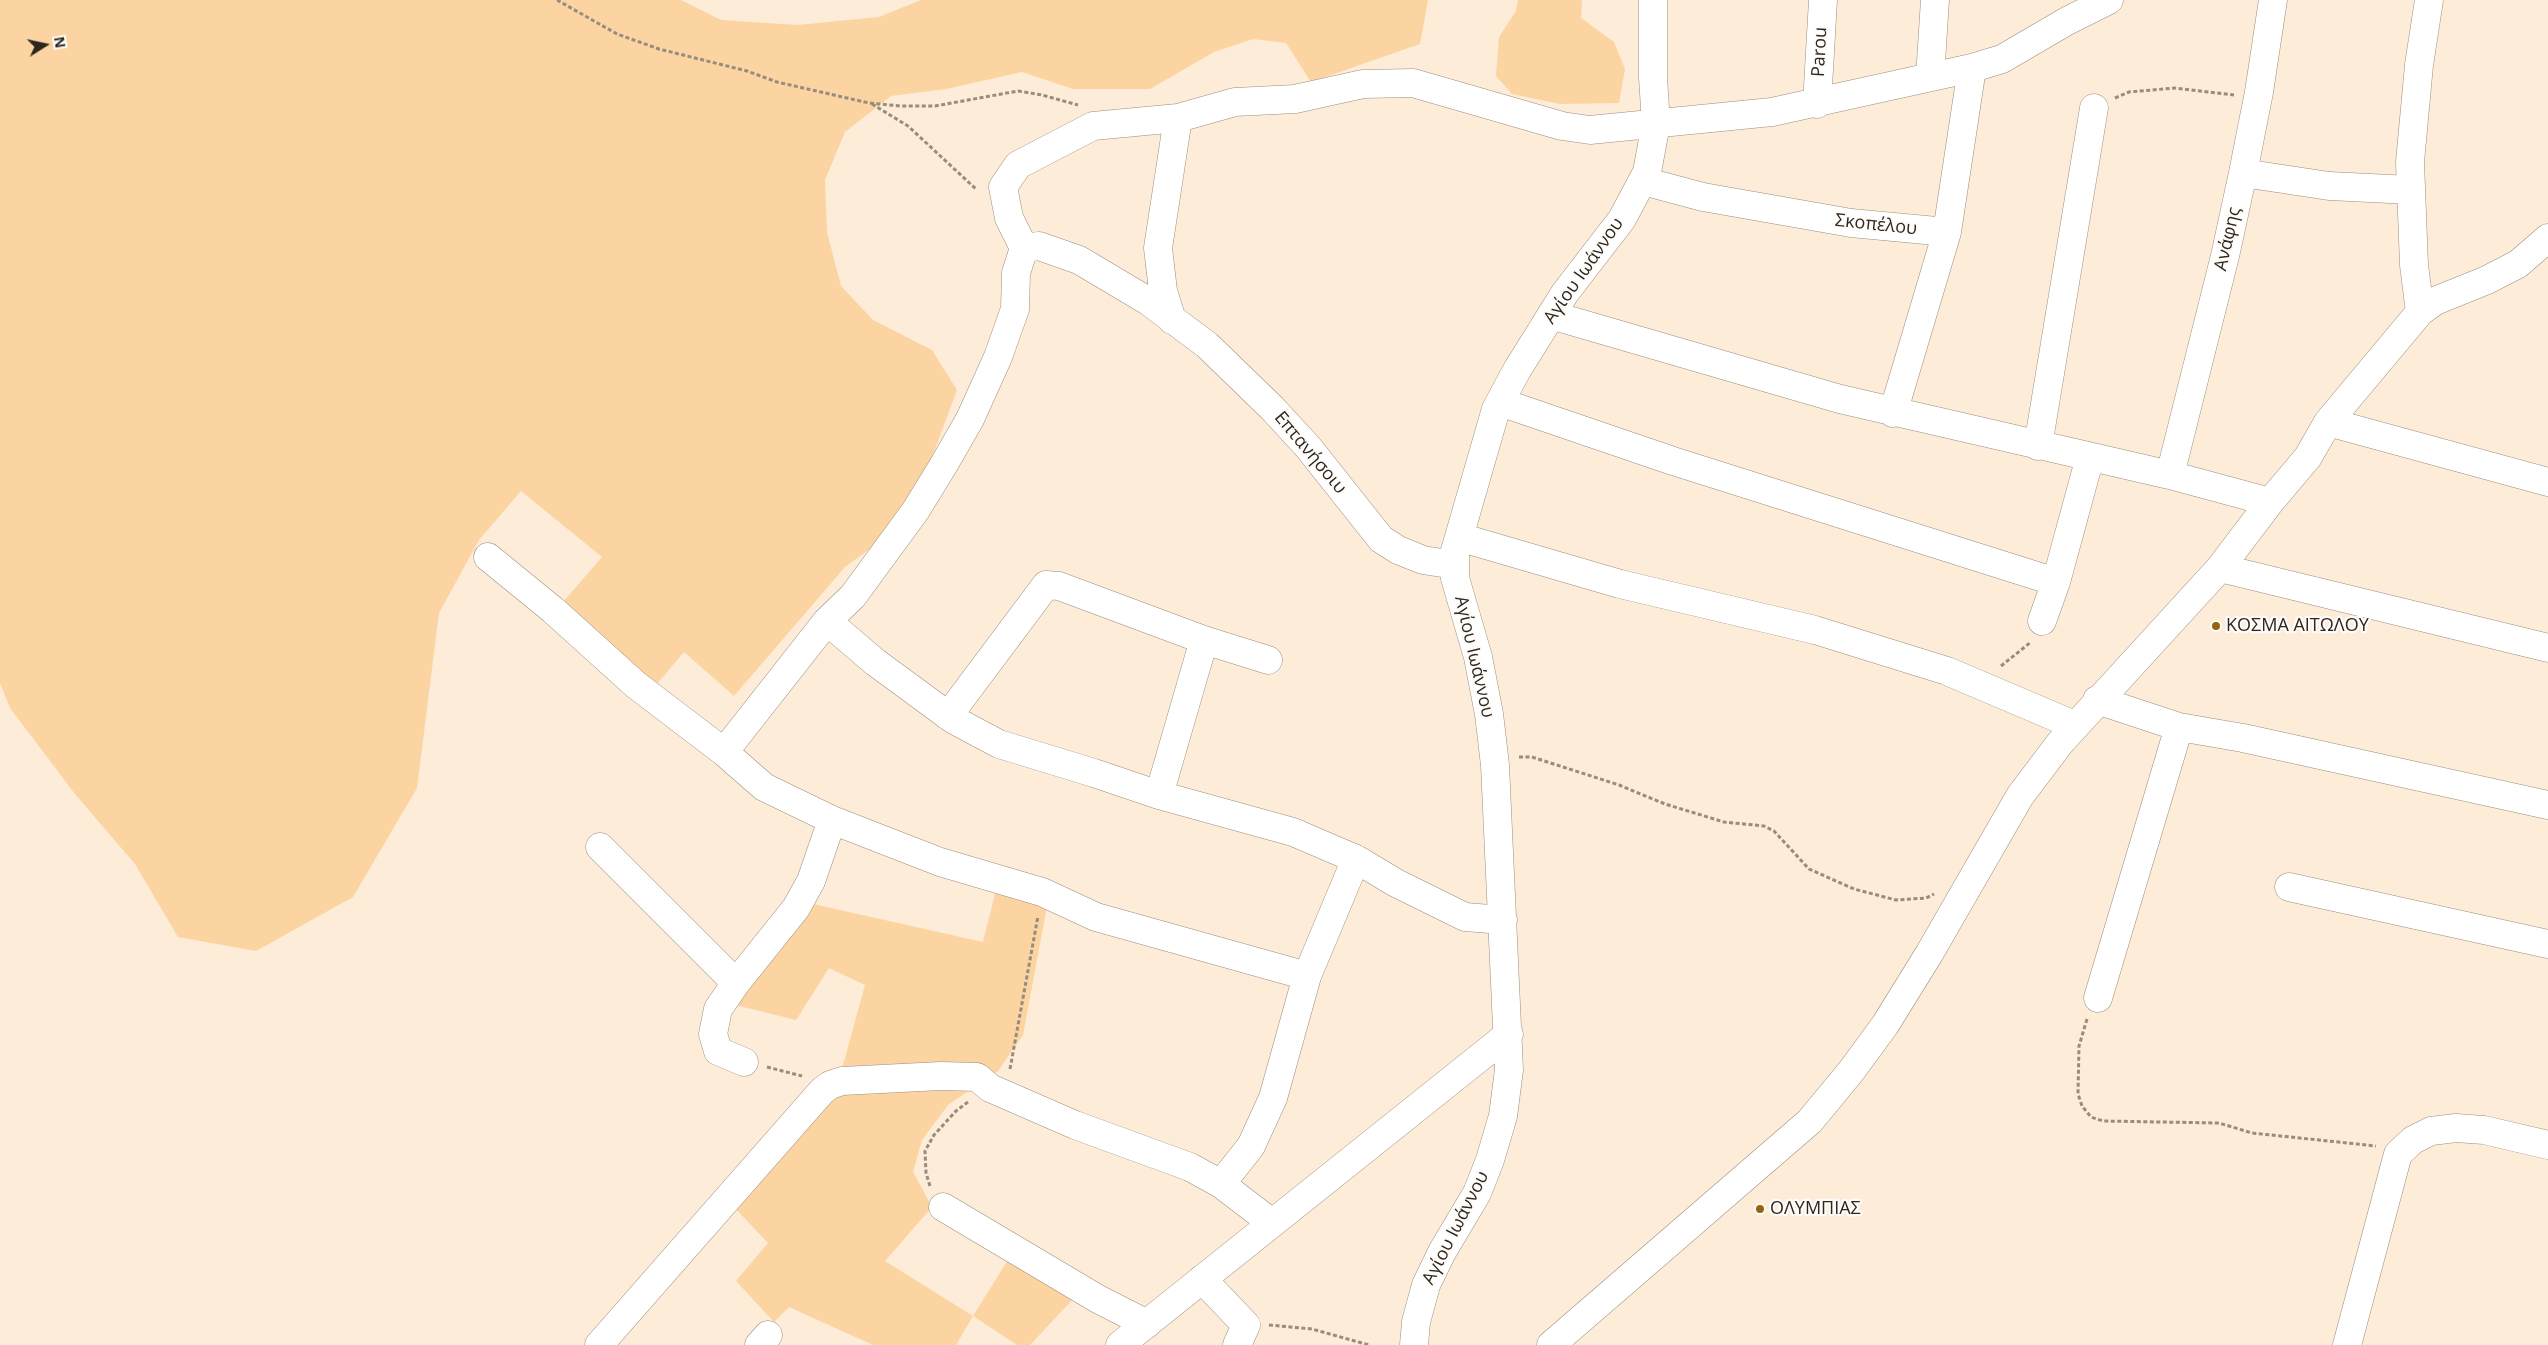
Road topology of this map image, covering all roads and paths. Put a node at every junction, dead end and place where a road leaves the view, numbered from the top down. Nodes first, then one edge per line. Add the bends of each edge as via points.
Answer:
1 (556, 0) edge
2 (1653, 0) edge
3 (1823, 0) edge
4 (1935, 0) edge
5 (2109, 0) edge
6 (2273, 0) edge
7 (2429, 0) edge
8 (1972, 68) junction
9 (1930, 77) junction
10 (2257, 100) junction
11 (869, 103) junction
12 (1817, 104) junction
13 (2094, 108) joint
14 (1178, 118) junction
15 (1656, 124) junction
16 (1114, 125) junction
17 (2243, 173) junction
18 (1643, 181) junction
19 (2411, 190) junction
20 (979, 191) dead end
21 (1947, 232) junction
22 (2548, 238) edge
23 (1024, 248) junction
24 (2420, 312) junction
25 (1551, 316) junction
26 (1172, 320) junction
27 (1500, 402) junction
28 (1892, 413) junction
29 (2328, 422) junction
30 (2038, 446) junction
31 (2090, 457) junction
32 (2170, 475) junction
33 (2548, 482) edge
34 (2270, 502) junction
35 (1459, 536) junction
36 (488, 557) dead end
37 (1455, 564) junction
38 (2220, 568) junction
39 (2056, 582) junction
40 (828, 621) junction
41 (2042, 621) joint
42 (1204, 640) junction
43 (2548, 648) edge
44 (1268, 660) dead end
45 (1977, 684) junction
46 (2097, 700) junction
47 (948, 716) junction
48 (2074, 725) junction
49 (2179, 727) junction
50 (724, 752) junction
51 (1495, 765) junction
52 (1159, 795) junction
53 (2548, 806) edge
54 (832, 820) junction
55 (600, 846) dead end
56 (1356, 859) junction
57 (2289, 887) dead end
58 (1042, 892) junction
59 (1935, 894) dead end
60 (1503, 920) junction
61 (2548, 944) edge
62 (1307, 976) junction
63 (736, 983) junction
64 (2098, 998) joint
65 (1509, 1034) junction
66 (744, 1062) joint
67 (830, 1085) junction
68 (990, 1088) junction
69 (2548, 1145) edge
70 (2398, 1154) junction
71 (1221, 1184) junction
72 (943, 1207) joint
73 (1272, 1223) junction
74 (1202, 1279) junction
75 (1147, 1324) junction
76 (1241, 1335) edge
77 (599, 1345) edge
78 (1120, 1345) edge
79 (1370, 1345) edge
80 (1414, 1345) edge
81 (1551, 1345) edge
82 (2347, 1345) edge

1 - 11 path via 617,34 659,49 748,71 777,82
2 - 15 street, Αγίου Ιωάννου via 1652,78
3 - 12 street, Parou
4 - 9 street
5 - 8 street via 2067,21 2023,49
6 - 10 street, Ανάφης
7 - 19 street via 2419,65 2410,162
8 - 9 street
8 - 21 street
9 - 12 street
10 - 13 path via 2175,88 2129,92
10 - 17 street, Ανάφης
11 - 16 path via 935,106 1018,91 1076,104
11 - 20 path via 908,126
12 - 15 street
13 - 30 street
14 - 15 street via 1235,102 1295,99 1363,84 1413,83 1562,126 1590,130
14 - 16 street
14 - 26 street via 1158,248 1163,291
15 - 18 street, Αγίου Ιωάννου
16 - 23 street via 1093,126 1018,165 1003,187 1009,218
17 - 19 street via 2328,186
17 - 32 street, Ανάφης
18 - 21 street, Σκοπέλου via 1703,197 1851,223
18 - 25 street, Αγίου Ιωάννου via 1622,219
19 - 24 street via 2414,266
21 - 28 street
22 - 24 street via 2518,264 2435,301
23 - 26 street, Επτανήσοιυ via 1038,246 1079,260 1148,301
23 - 40 street via 1016,272 1015,309 970,419 916,510 853,596
24 - 29 street
25 - 27 street, Αγίου Ιωάννου
25 - 28 street
26 - 37 street, Επτανήσοιυ via 1207,345 1272,408 1308,447 1381,539 1423,560
27 - 35 street, Αγίου Ιωάννου
27 - 39 street
28 - 30 street
29 - 33 street
29 - 34 street via 2308,457
30 - 31 street
31 - 32 street
31 - 39 street
32 - 34 street
34 - 38 street
35 - 37 street, Αγίου Ιωάννου
35 - 45 street via 1620,584 1815,630 1947,671
36 - 50 street via 636,685
37 - 51 street, Αγίου Ιωάννου via 1455,578 1478,656
38 - 43 street
38 - 46 street
39 - 41 street
40 - 47 street via 875,662
40 - 50 street
41 - 45 path via 2031,642
42 - 44 street
42 - 47 street via 1094,598 1046,585
42 - 52 street
45 - 48 street
46 - 48 street
46 - 49 street
47 - 52 street via 999,744
48 - 81 street via 2020,796 1885,1025 1810,1121
49 - 53 street via 2243,738
49 - 64 street
50 - 54 street via 764,787
51 - 59 path via 1512,758 1532,757 1724,822 1764,826 1774,831 1809,869 1854,889 1896,900 1926,898
51 - 60 street, Αγίου Ιωάννου
52 - 56 street via 1293,832
54 - 58 street via 940,862
54 - 63 street via 811,881 796,908
55 - 63 street
56 - 60 street via 1396,884 1465,917
56 - 62 street
57 - 61 street
58 - 62 street via 1096,917
58 - 68 path via 1012,1068
60 - 65 street, Αγίου Ιωάννου
62 - 71 street via 1273,1098 1251,1146
63 - 66 street via 718,1009 713,1034 718,1051
64 - 70 path via 2079,1046 2078,1094 2082,1106 2091,1116 2103,1121 2219,1123 2252,1133 2378,1146
65 - 73 street
65 - 80 street, Αγίου Ιωάννου via 1509,1070 1503,1116 1477,1193 1426,1286 1416,1322
66 - 67 path
67 - 68 street via 842,1081 941,1076 977,1077
67 - 77 street via 729,1194 660,1278
68 - 71 street via 1076,1125 1164,1156
68 - 72 path via 956,1111 934,1135 925,1151 926,1173 932,1193
69 - 70 street via 2484,1130 2456,1128 2431,1131 2413,1140
70 - 82 street
71 - 73 street
72 - 75 street via 1098,1299
73 - 74 street
74 - 75 street
74 - 76 street
75 - 78 street
76 - 79 path via 1312,1329

